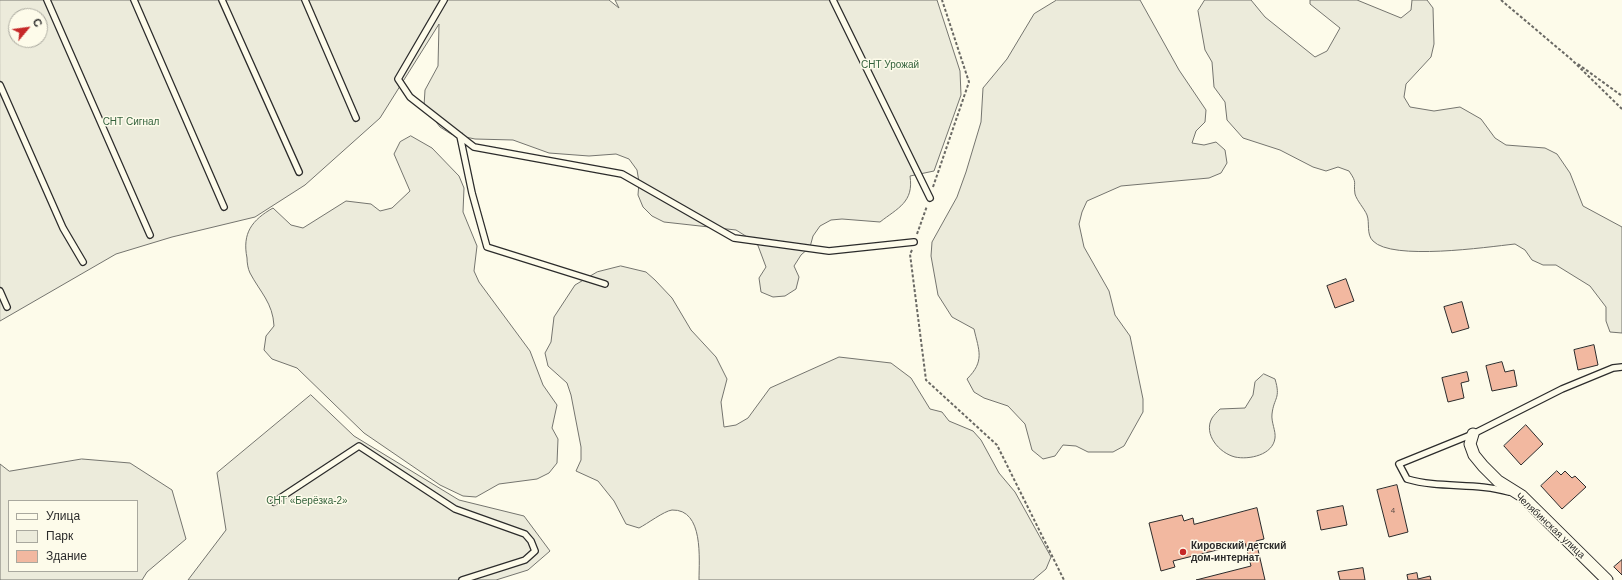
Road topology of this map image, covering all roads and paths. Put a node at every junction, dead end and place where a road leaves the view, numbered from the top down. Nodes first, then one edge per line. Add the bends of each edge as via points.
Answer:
1 (47, 0) edge
2 (134, 0) edge
3 (222, 0) edge
4 (305, 0) edge
5 (444, 0) edge
6 (833, 0) edge
7 (942, 0) edge
8 (1501, 0) edge
9 (1572, 60) junction
10 (0, 85) edge
11 (1622, 96) edge
12 (1622, 109) edge
13 (356, 118) dead end
14 (460, 136) junction
15 (298, 172) dead end
16 (930, 198) junction
17 (224, 207) dead end
18 (150, 235) dead end
19 (914, 242) junction
20 (83, 262) dead end
21 (605, 284) dead end
22 (0, 290) edge
23 (7, 307) dead end
24 (1622, 367) edge
25 (1473, 434) junction
26 (1522, 496) junction
27 (274, 502) dead end
28 (462, 580) edge
29 (1064, 580) edge
30 (1607, 580) edge

1 - 18 lane
2 - 17 lane
3 - 15 lane
4 - 13 lane
5 - 14 lane via 398,79 410,97
6 - 16 lane
7 - 16 path via 969,82
8 - 9 path
9 - 11 path
9 - 12 path
10 - 20 lane via 63,228
14 - 19 lane via 474,146 622,174 734,238 829,251
14 - 21 lane via 487,247
16 - 19 path
19 - 29 path via 910,254 926,380 997,445
22 - 23 lane
24 - 25 lane via 1613,368 1562,389
25 - 26 street, Челябинская улица via 1470,444 1474,455 1498,481
25 - 26 lane via 1399,464 1407,479 1424,484 1494,488
26 - 30 street, Челябинская улица
27 - 28 lane via 359,446 455,509 525,534 531,541 535,551 525,560

